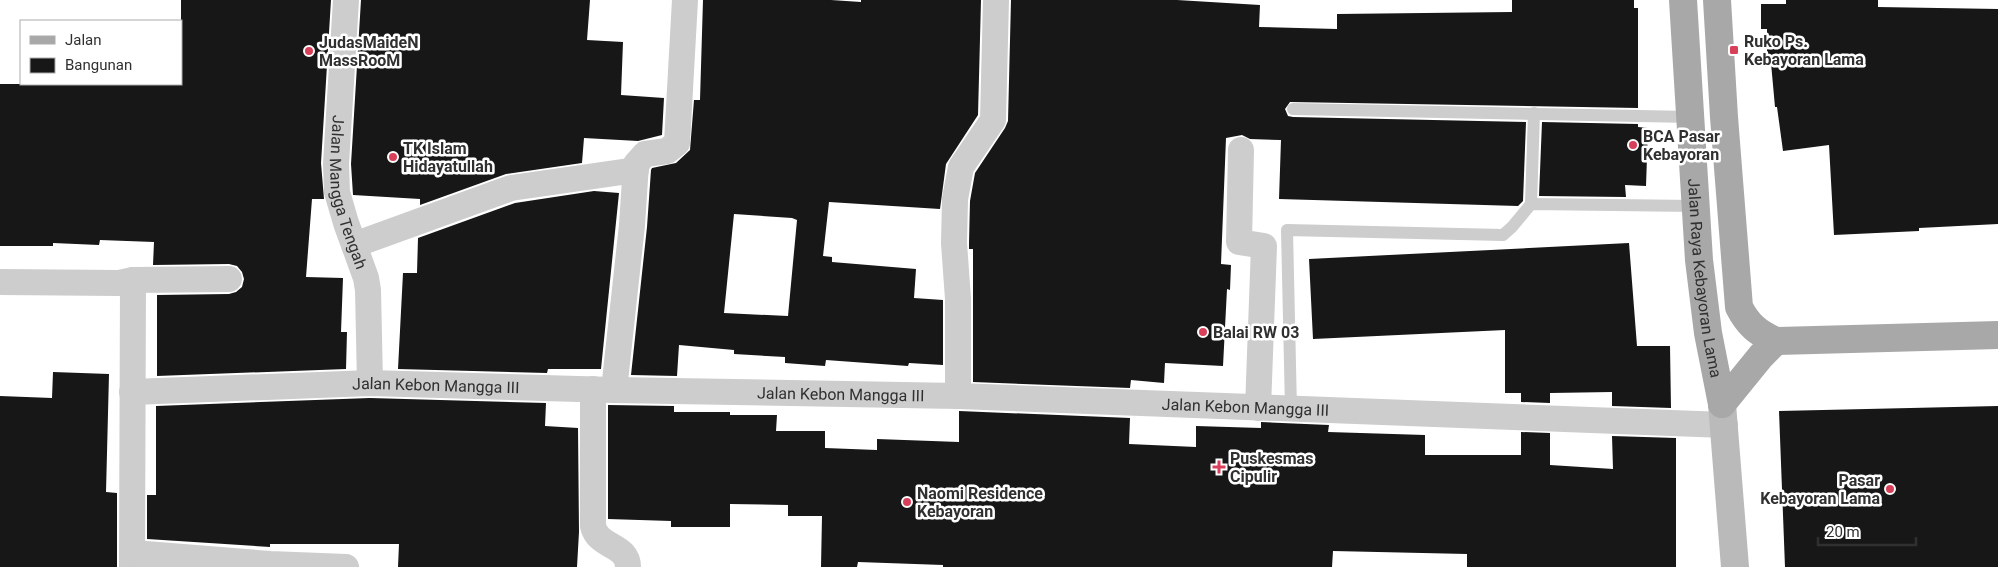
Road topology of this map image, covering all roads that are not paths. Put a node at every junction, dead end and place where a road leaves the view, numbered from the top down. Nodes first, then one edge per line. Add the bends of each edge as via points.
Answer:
1 (346, 0) edge
2 (686, 0) edge
3 (996, 0) edge
4 (1683, 0) edge
5 (1718, 0) edge
6 (1293, 109) dead end
7 (1534, 113) junction
8 (1690, 116) junction
9 (1241, 150) dead end
10 (636, 170) junction
11 (1531, 204) junction
12 (1695, 206) junction
13 (354, 245) junction
14 (229, 279) dead end
15 (133, 280) junction
16 (0, 282) edge
17 (1998, 334) edge
18 (1776, 341) junction
19 (370, 383) junction
20 (604, 389) junction
21 (132, 392) junction
22 (958, 396) junction
23 (1258, 408) junction
24 (1291, 409) junction
25 (1724, 415) junction
26 (133, 560) edge
27 (346, 567) edge
28 (628, 567) edge
29 (1735, 567) edge

1 - 13 street, Jalan Mangga Tengah via 336,164 337,192
2 - 10 street via 677,144 667,151 645,154 636,164
3 - 22 street via 993,120 961,168 956,199
4 - 8 main road, Jalan Raya Kebayoran Lama
5 - 18 main road, Jalan Raya Kebayoran Lama via 1724,127 1739,307 1754,330
6 - 7 lane
7 - 8 lane
7 - 11 lane
8 - 12 main road, Jalan Raya Kebayoran Lama
9 - 23 street via 1239,242 1264,246
10 - 13 street via 511,188
10 - 20 street via 632,225
11 - 12 lane
11 - 24 lane via 1503,235 1287,230
12 - 25 main road, Jalan Raya Kebayoran Lama via 1708,333
13 - 19 street, Jalan Mangga Tengah via 368,290
14 - 15 street
15 - 16 street via 119,283
15 - 21 street
17 - 18 main road
18 - 25 main road via 1761,356
19 - 20 street, Jalan Kebon Mangga III
19 - 21 street, Jalan Kebon Mangga III
20 - 22 street, Jalan Kebon Mangga III
20 - 28 street via 593,526 597,537 623,553
21 - 26 street
22 - 23 street, Jalan Kebon Mangga III
23 - 24 street, Jalan Kebon Mangga III
24 - 25 street, Jalan Kebon Mangga III
25 - 29 main road
26 - 27 street

